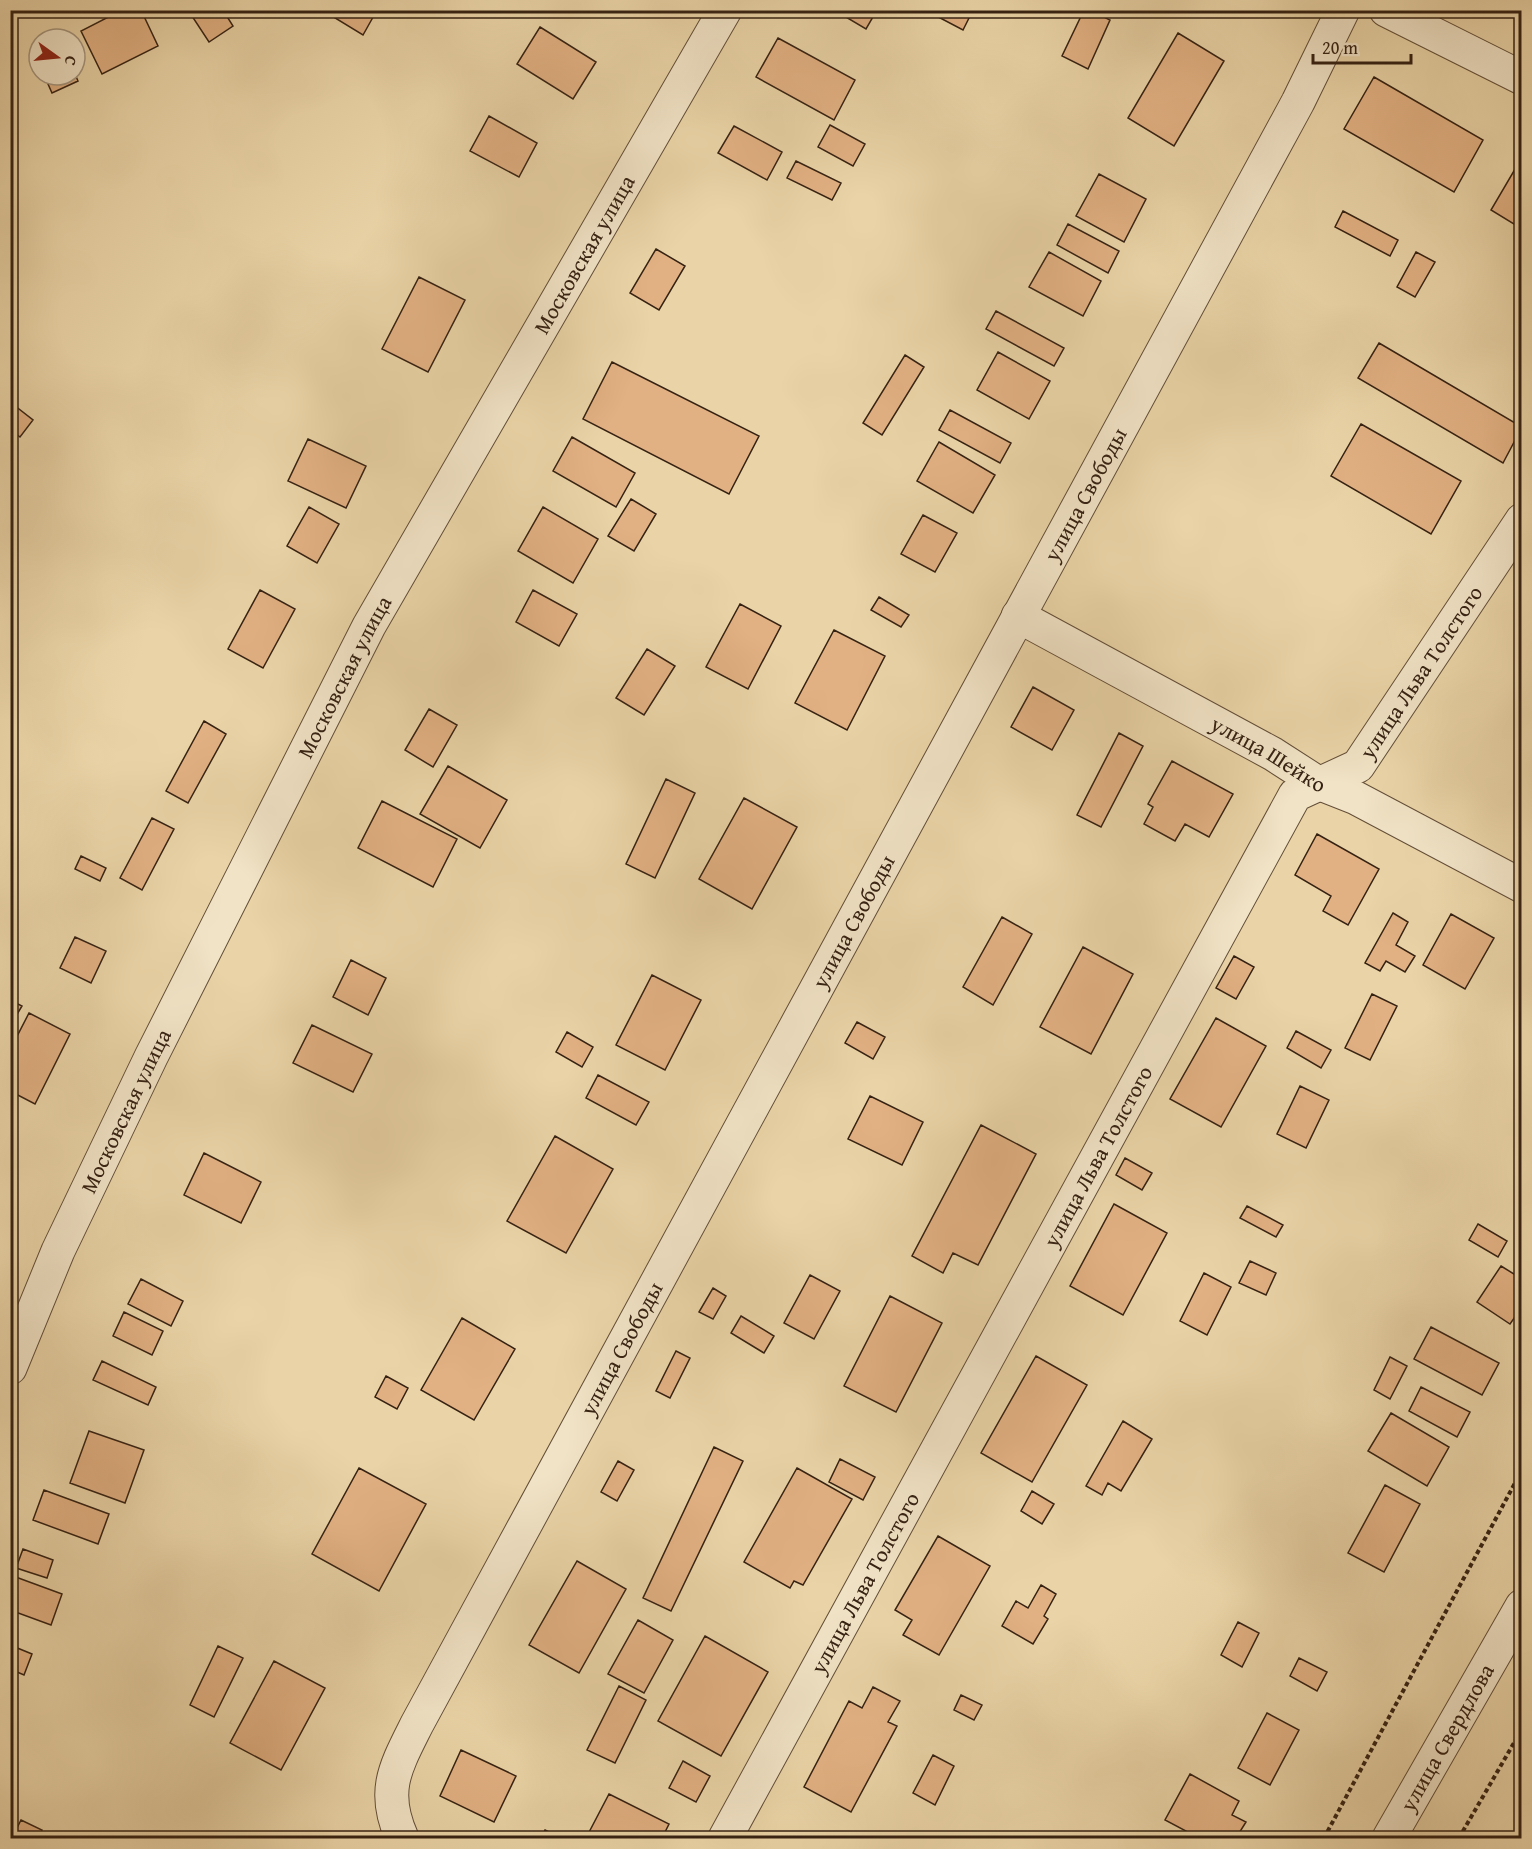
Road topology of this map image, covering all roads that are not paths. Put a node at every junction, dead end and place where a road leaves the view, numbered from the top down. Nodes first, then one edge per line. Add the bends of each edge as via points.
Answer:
1 (725, 10) edge
2 (1343, 10) edge
3 (1386, 10) edge
4 (1521, 78) edge
5 (1521, 520) edge
6 (1018, 616) junction
7 (1318, 783) junction
8 (1521, 886) edge
9 (10, 1368) edge
10 (1521, 1606) edge
11 (402, 1839) edge
12 (725, 1839) edge
13 (1389, 1839) edge

1 - 9 street, Московская улица via 369,626 146,1068 58,1251
2 - 6 street, улица Свободы via 1298,102
3 - 4 street
5 - 7 street, улица Льва Толстого via 1358,766
6 - 7 street, улица Шейко via 1273,754
6 - 11 street, улица Свободы via 417,1724 397,1767 390,1806
7 - 8 street, улица Шейко via 1356,798
7 - 12 street, улица Льва Толстого via 1295,795
10 - 13 street, улица Свердлова

